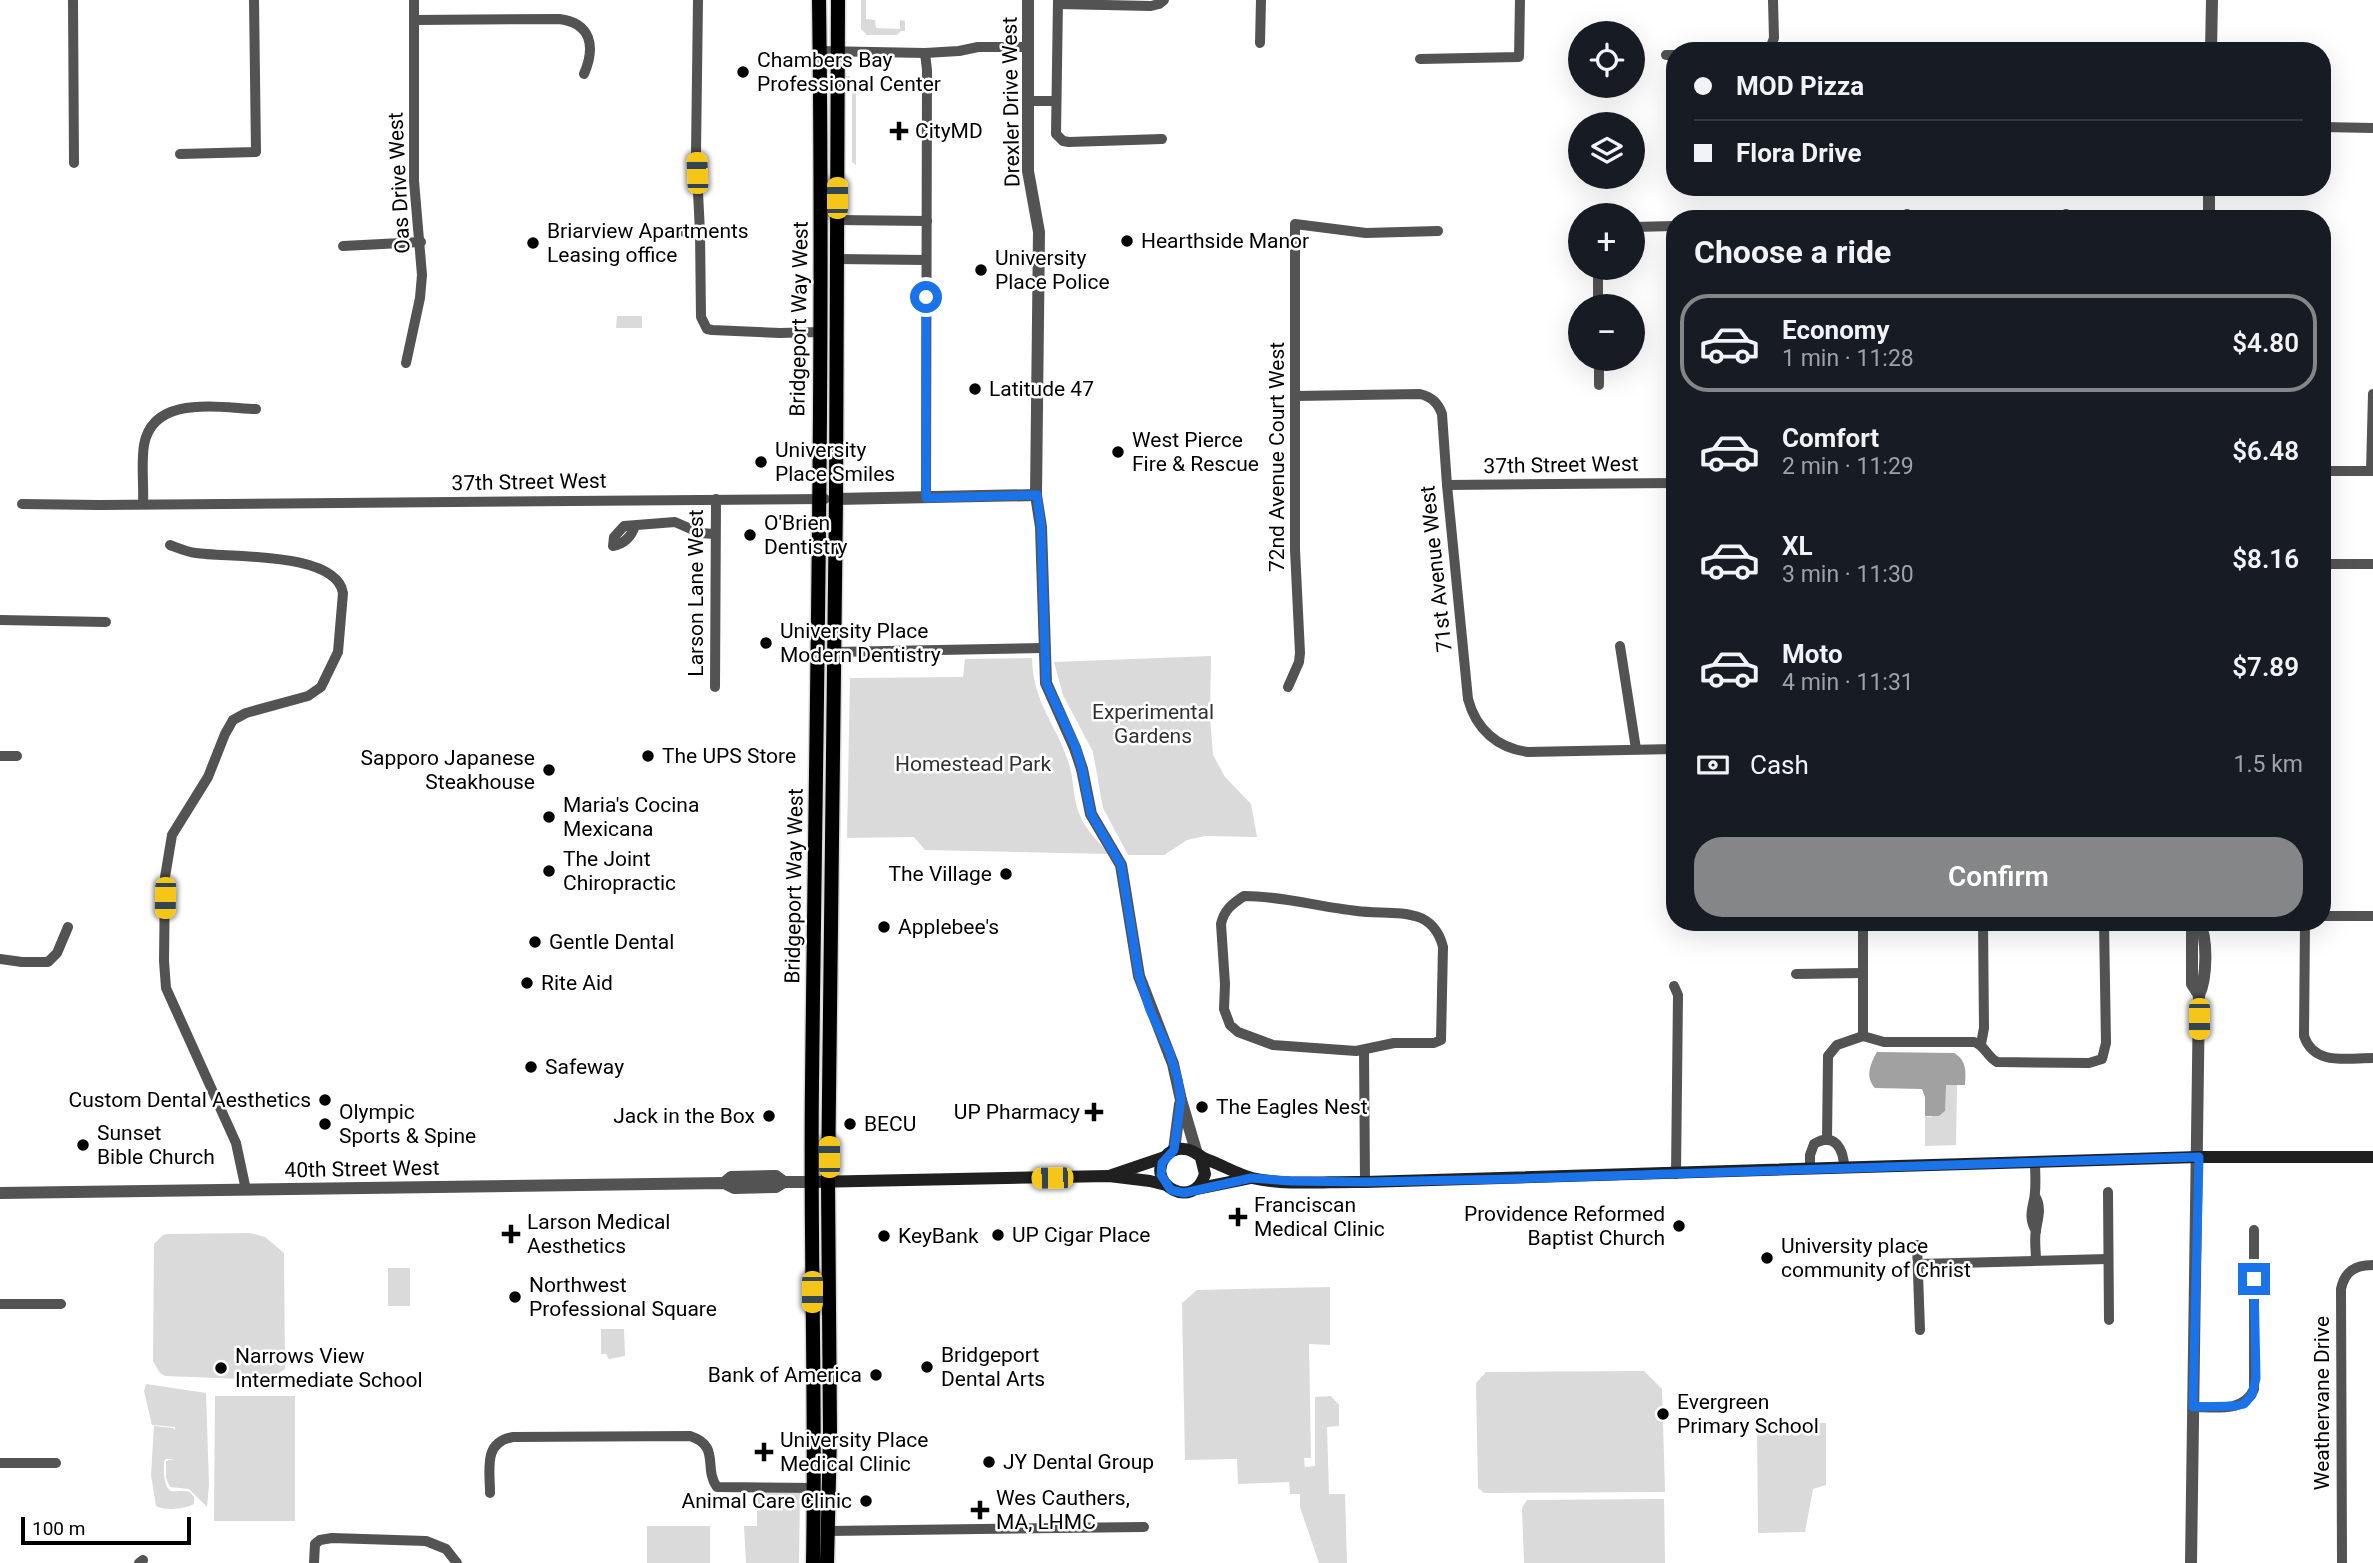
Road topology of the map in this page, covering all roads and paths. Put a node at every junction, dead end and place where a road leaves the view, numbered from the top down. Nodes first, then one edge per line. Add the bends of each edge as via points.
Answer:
1 (73, 0) edge
2 (254, 0) edge
3 (414, 0) edge
4 (698, 0) edge
5 (819, 0) edge
6 (838, 0) edge
7 (1028, 0) edge
8 (1261, 0) edge
9 (1520, 0) edge
10 (1773, 0) edge
11 (2212, 0) edge
12 (1058, 2) edge
13 (1162, 2) edge
14 (414, 20) junction
15 (1773, 42) edge
16 (2211, 42) edge
17 (1260, 43) dead end
18 (1028, 47) junction
19 (820, 51) junction
20 (838, 52) junction
21 (925, 53) junction
22 (1420, 59) dead end
23 (584, 74) dead end
24 (1056, 101) junction
25 (1028, 102) junction
26 (2331, 127) edge
27 (2373, 128) edge
28 (1162, 139) dead end
29 (180, 154) dead end
30 (74, 163) dead end
31 (837, 220) junction
32 (927, 221) junction
33 (1666, 226) edge
34 (1645, 227) edge
35 (675, 231) dead end
36 (1438, 231) dead end
37 (700, 232) junction
38 (421, 242) junction
39 (343, 246) dead end
40 (836, 259) junction
41 (926, 260) junction
42 (821, 331) junction
43 (406, 363) dead end
44 (1599, 371) edge
45 (1599, 385) dead end
46 (2373, 394) edge
47 (1296, 396) junction
48 (256, 409) dead end
49 (2331, 471) edge
50 (2372, 471) edge
51 (1666, 483) edge
52 (1447, 485) junction
53 (1037, 495) junction
54 (926, 498) junction
55 (716, 499) junction
56 (818, 499) junction
57 (836, 499) junction
58 (22, 504) dead end
59 (144, 504) junction
60 (635, 526) dead end
61 (715, 534) junction
62 (170, 545) dead end
63 (2331, 564) edge
64 (2373, 564) edge
65 (0, 620) edge
66 (106, 622) dead end
67 (1620, 646) dead end
68 (1044, 648) junction
69 (834, 652) junction
70 (715, 687) dead end
71 (1288, 687) dead end
72 (1636, 749) junction
73 (1666, 749) edge
74 (0, 756) edge
75 (18, 756) dead end
76 (2331, 916) edge
77 (2373, 916) edge
78 (68, 927) dead end
79 (1863, 931) edge
80 (1983, 931) edge
81 (2104, 931) edge
82 (2305, 931) edge
83 (0, 959) edge
84 (1863, 973) junction
85 (1796, 974) dead end
86 (1674, 986) dead end
87 (2199, 995) dead end
88 (1867, 1038) junction
89 (1981, 1044) junction
90 (1364, 1050) junction
91 (2373, 1058) edge
92 (1181, 1100) junction
93 (1827, 1140) junction
94 (1170, 1154) junction
95 (1199, 1156) junction
96 (2199, 1157) junction
97 (2373, 1157) edge
98 (2035, 1162) junction
99 (1844, 1168) junction
100 (1810, 1169) junction
101 (1676, 1174) junction
102 (1109, 1176) junction
103 (1251, 1178) junction
104 (811, 1182) junction
105 (828, 1182) junction
106 (1365, 1182) junction
107 (1167, 1185) junction
108 (1196, 1189) junction
109 (246, 1190) junction
110 (2108, 1192) dead end
111 (0, 1193) edge
112 (2254, 1230) dead end
113 (1917, 1245) dead end
114 (2107, 1259) junction
115 (2036, 1260) junction
116 (1919, 1264) junction
117 (2373, 1265) edge
118 (0, 1304) edge
119 (61, 1304) dead end
120 (2109, 1320) dead end
121 (1920, 1330) dead end
122 (2193, 1407) junction
123 (57, 1463) dead end
124 (0, 1464) edge
125 (814, 1488) junction
126 (490, 1493) dead end
127 (1144, 1527) dead end
128 (828, 1531) junction
129 (314, 1563) edge
130 (457, 1563) edge
131 (813, 1563) edge
132 (827, 1563) edge
133 (2191, 1563) edge
134 (2342, 1563) edge

1 - 30 street
2 - 29 street via 256,152
3 - 14 street, Oas Drive West
4 - 37 street
5 - 19 main road, Bridgeport Way West
6 - 20 main road, Bridgeport Way West
7 - 18 street, Drexler Drive West
8 - 17 street
9 - 22 street via 1519,57
10 - 15 street
11 - 16 street
12 - 13 street via 1136,6
12 - 24 street
14 - 23 street via 571,22 584,30 590,45
14 - 38 street, Oas Drive West via 414,181
18 - 21 street
18 - 25 street, Drexler Drive West
19 - 20 street
19 - 42 main road, Bridgeport Way West
20 - 21 street
20 - 31 main road, Bridgeport Way West
21 - 32 street
24 - 25 street
24 - 28 street via 1056,134 1063,141
25 - 53 street, Drexler Drive West via 1028,171 1039,232
26 - 27 street
31 - 32 street
31 - 40 main road, Bridgeport Way West
32 - 41 street
33 - 34 street
35 - 37 street
36 - 47 street, 72nd Avenue Court West via 1366,233 1295,224
37 - 42 street via 701,317 707,329
38 - 39 street
38 - 43 street, Oas Drive West via 422,285
40 - 41 street
40 - 57 main road, Bridgeport Way West
41 - 54 street
42 - 56 main road, Bridgeport Way West
44 - 45 street
46 - 50 street
47 - 52 street, 71st Avenue West via 1428,397 1443,414
47 - 71 street, 72nd Avenue Court West via 1300,653
48 - 59 street via 185,407 157,420 145,443
49 - 50 street
51 - 52 street, 37th Street West
52 - 72 street, 71st Avenue West via 1468,699 1480,727 1518,751
53 - 54 street, 37th Street West
53 - 68 street, Drexler Drive West
54 - 57 street, 37th Street West
55 - 56 street, 37th Street West
55 - 59 street, 37th Street West
55 - 61 street, Larson Lane West
56 - 57 street, 37th Street West
56 - 104 main road, Bridgeport Way West
57 - 69 main road, Bridgeport Way West
58 - 59 street, 37th Street West
60 - 61 street via 675,522 695,532
61 - 70 street, Larson Lane West
62 - 109 street via 197,554 301,562 333,576 343,593 338,652 321,687 308,696 233,719 208,777 177,825 168,852 166,988 233,1135
63 - 64 street
65 - 66 street
67 - 72 street
68 - 69 street
68 - 92 street, Drexler Drive West via 1046,683 1076,748 1091,814 1121,865 1139,976 1169,1051
69 - 105 main road, Bridgeport Way West
72 - 73 street
74 - 75 street
76 - 77 street
78 - 83 street via 48,962
79 - 84 street
80 - 89 street
81 - 89 street via 2106,1043 2102,1059 2006,1063 1992,1059
82 - 91 street via 2307,1045 2328,1059
84 - 85 street
84 - 88 street
86 - 101 street via 1678,995
87 - 96 street
88 - 89 street
88 - 93 street via 1837,1045 1828,1056
90 - 90 street via 1441,1040 1443,947 1435,928 1410,915 1277,897 1244,895 1230,905 1220,925 1224,1009 1230,1025 1273,1045
90 - 106 street
92 - 94 street, Drexler Drive West
92 - 95 street, Drexler Drive West
93 - 99 street via 1840,1145
93 - 100 street via 1814,1144
94 - 95 main road via 1186,1149
94 - 102 main road, 40th Street West
94 - 107 main road via 1161,1168
95 - 103 main road
95 - 108 main road via 1205,1174
96 - 97 main road
96 - 98 main road
96 - 122 street
98 - 99 main road
98 - 115 street via 2031,1214
99 - 100 main road
100 - 101 main road
101 - 106 main road
102 - 105 main road, 40th Street West
102 - 107 main road, 40th Street West
103 - 106 main road
103 - 108 main road
104 - 105 main road, 40th Street West
104 - 109 street, 40th Street West via 734,1188 724,1183
104 - 125 main road, Bridgeport Way West
105 - 128 main road, Bridgeport Way West
107 - 108 main road via 1177,1192
109 - 111 street, 40th Street West
110 - 114 street
112 - 122 street via 2254,1390 2236,1406
113 - 116 street
114 - 115 street
114 - 120 street
115 - 116 street
116 - 121 street
117 - 134 street, Weathervane Drive via 2354,1268 2341,1289
118 - 119 street
122 - 133 street
123 - 124 street
125 - 126 street via 717,1487 708,1449 690,1436 513,1437 500,1440 492,1449
125 - 131 main road, Bridgeport Way West
127 - 128 street
128 - 132 main road, Bridgeport Way West
129 - 130 street via 315,1544 332,1538 426,1541 446,1549

